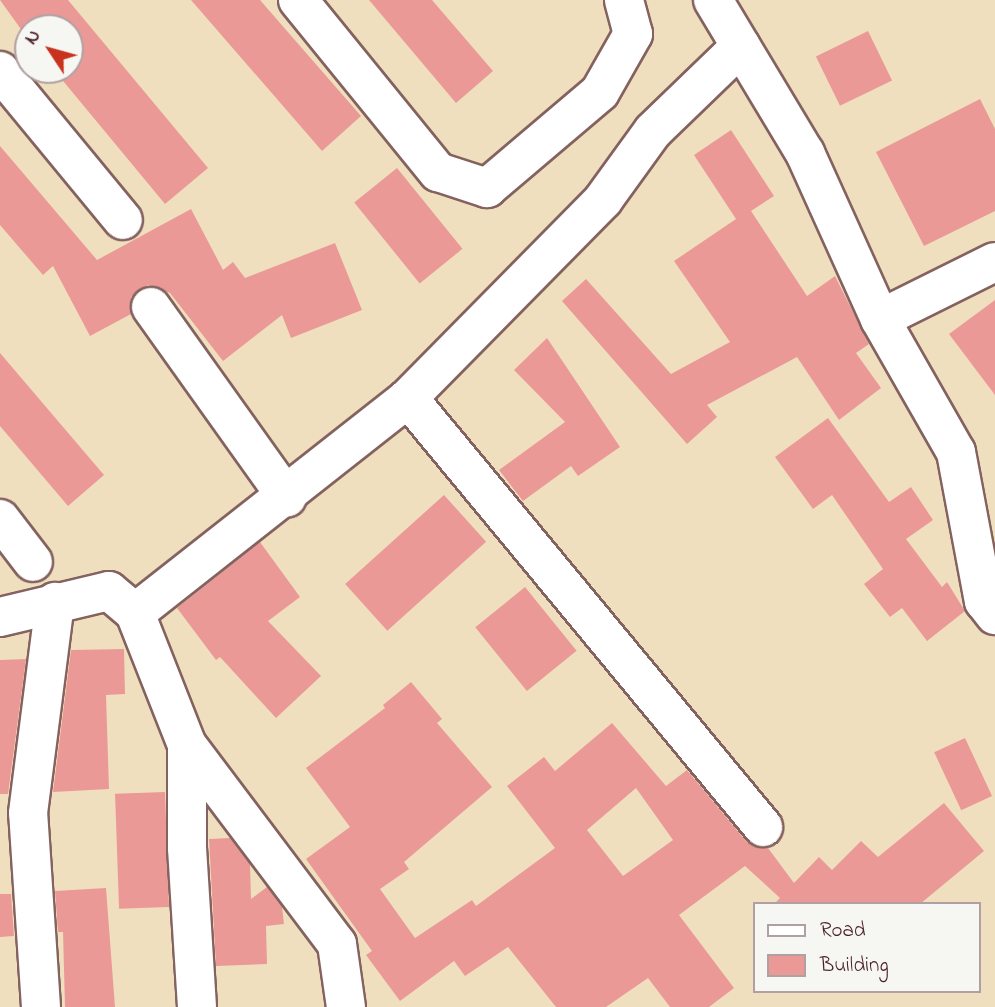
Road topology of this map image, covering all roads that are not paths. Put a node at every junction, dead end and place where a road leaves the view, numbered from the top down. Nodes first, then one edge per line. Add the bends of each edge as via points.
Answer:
1 (298, 0) edge
2 (624, 0) edge
3 (713, 0) edge
4 (741, 46) junction
5 (0, 71) edge
6 (123, 220) dead end
7 (995, 262) edge
8 (152, 307) dead end
9 (880, 319) junction
10 (408, 398) junction
11 (287, 498) junction
12 (0, 519) edge
13 (33, 562) dead end
14 (55, 601) junction
15 (135, 613) junction
16 (995, 615) edge
17 (0, 617) edge
18 (187, 745) junction
19 (763, 827) dead end
20 (41, 1007) edge
21 (197, 1007) edge
22 (346, 1007) edge

1 - 2 street via 438,172 487,188 600,92 633,34
3 - 4 street
4 - 9 street via 805,153
4 - 10 street via 653,131 603,200
5 - 6 street
7 - 9 street
8 - 11 street
9 - 16 street via 956,452 984,601
10 - 11 street
10 - 19 street
11 - 15 street
12 - 13 street
14 - 15 street via 109,591
14 - 17 street
14 - 20 street via 28,813
15 - 18 street
18 - 21 street via 187,848
18 - 22 street via 337,944

